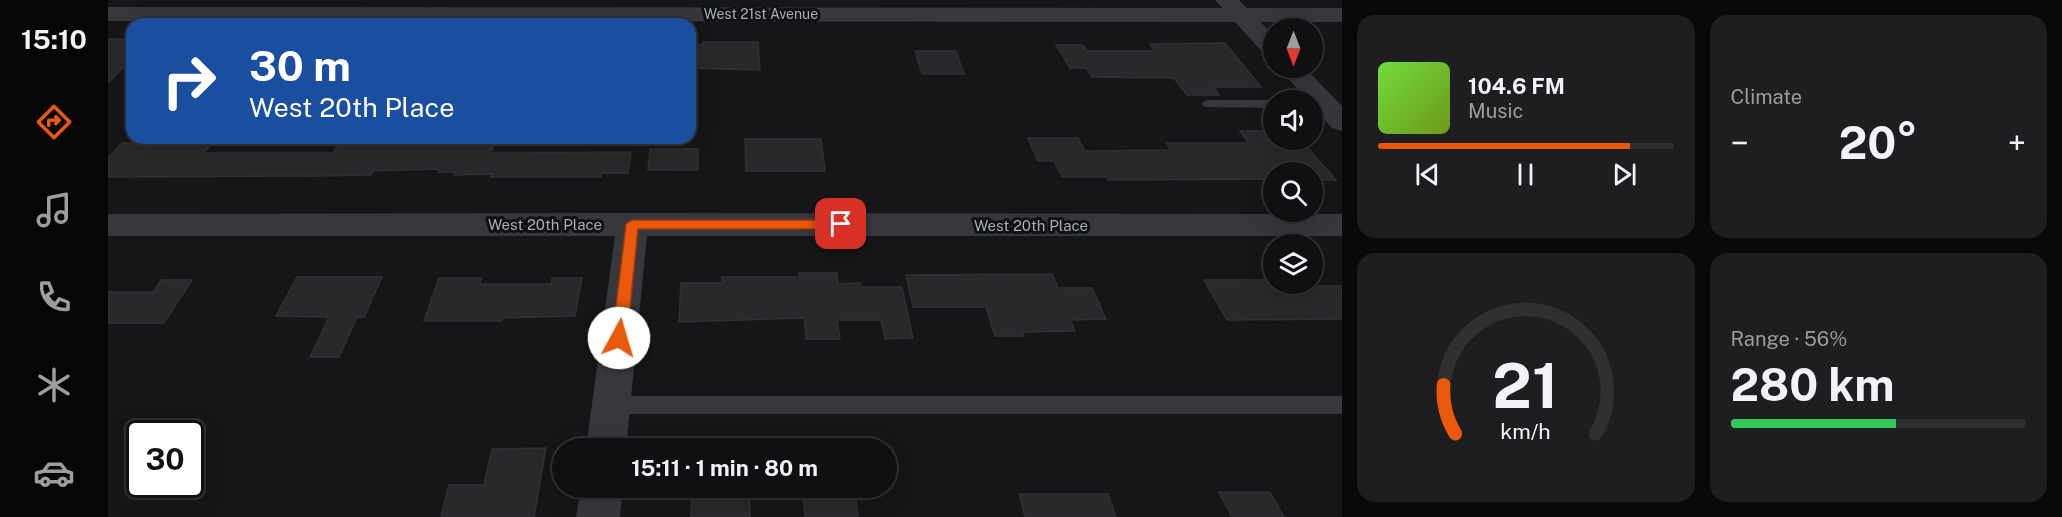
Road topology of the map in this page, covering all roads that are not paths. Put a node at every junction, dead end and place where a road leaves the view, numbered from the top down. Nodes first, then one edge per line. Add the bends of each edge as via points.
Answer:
1 (1233, 7) edge
2 (108, 14) edge
3 (1342, 15) edge
4 (1263, 38) edge
5 (1299, 78) edge
6 (1309, 90) edge
7 (1209, 104) dead end
8 (1263, 104) edge
9 (1323, 105) edge
10 (1342, 122) edge
11 (632, 224) junction
12 (108, 225) edge
13 (1342, 225) edge
14 (611, 405) junction
15 (1342, 405) edge
16 (607, 438) edge
17 (601, 498) edge
18 (598, 517) edge

1 - 2 street, West 21st Avenue
1 - 3 street, West 21st Avenue
1 - 4 street
5 - 6 street
7 - 8 lane
9 - 10 street
11 - 12 street, West 20th Place
11 - 13 street, West 20th Place
11 - 14 street
14 - 15 lane
14 - 16 street
17 - 18 street

